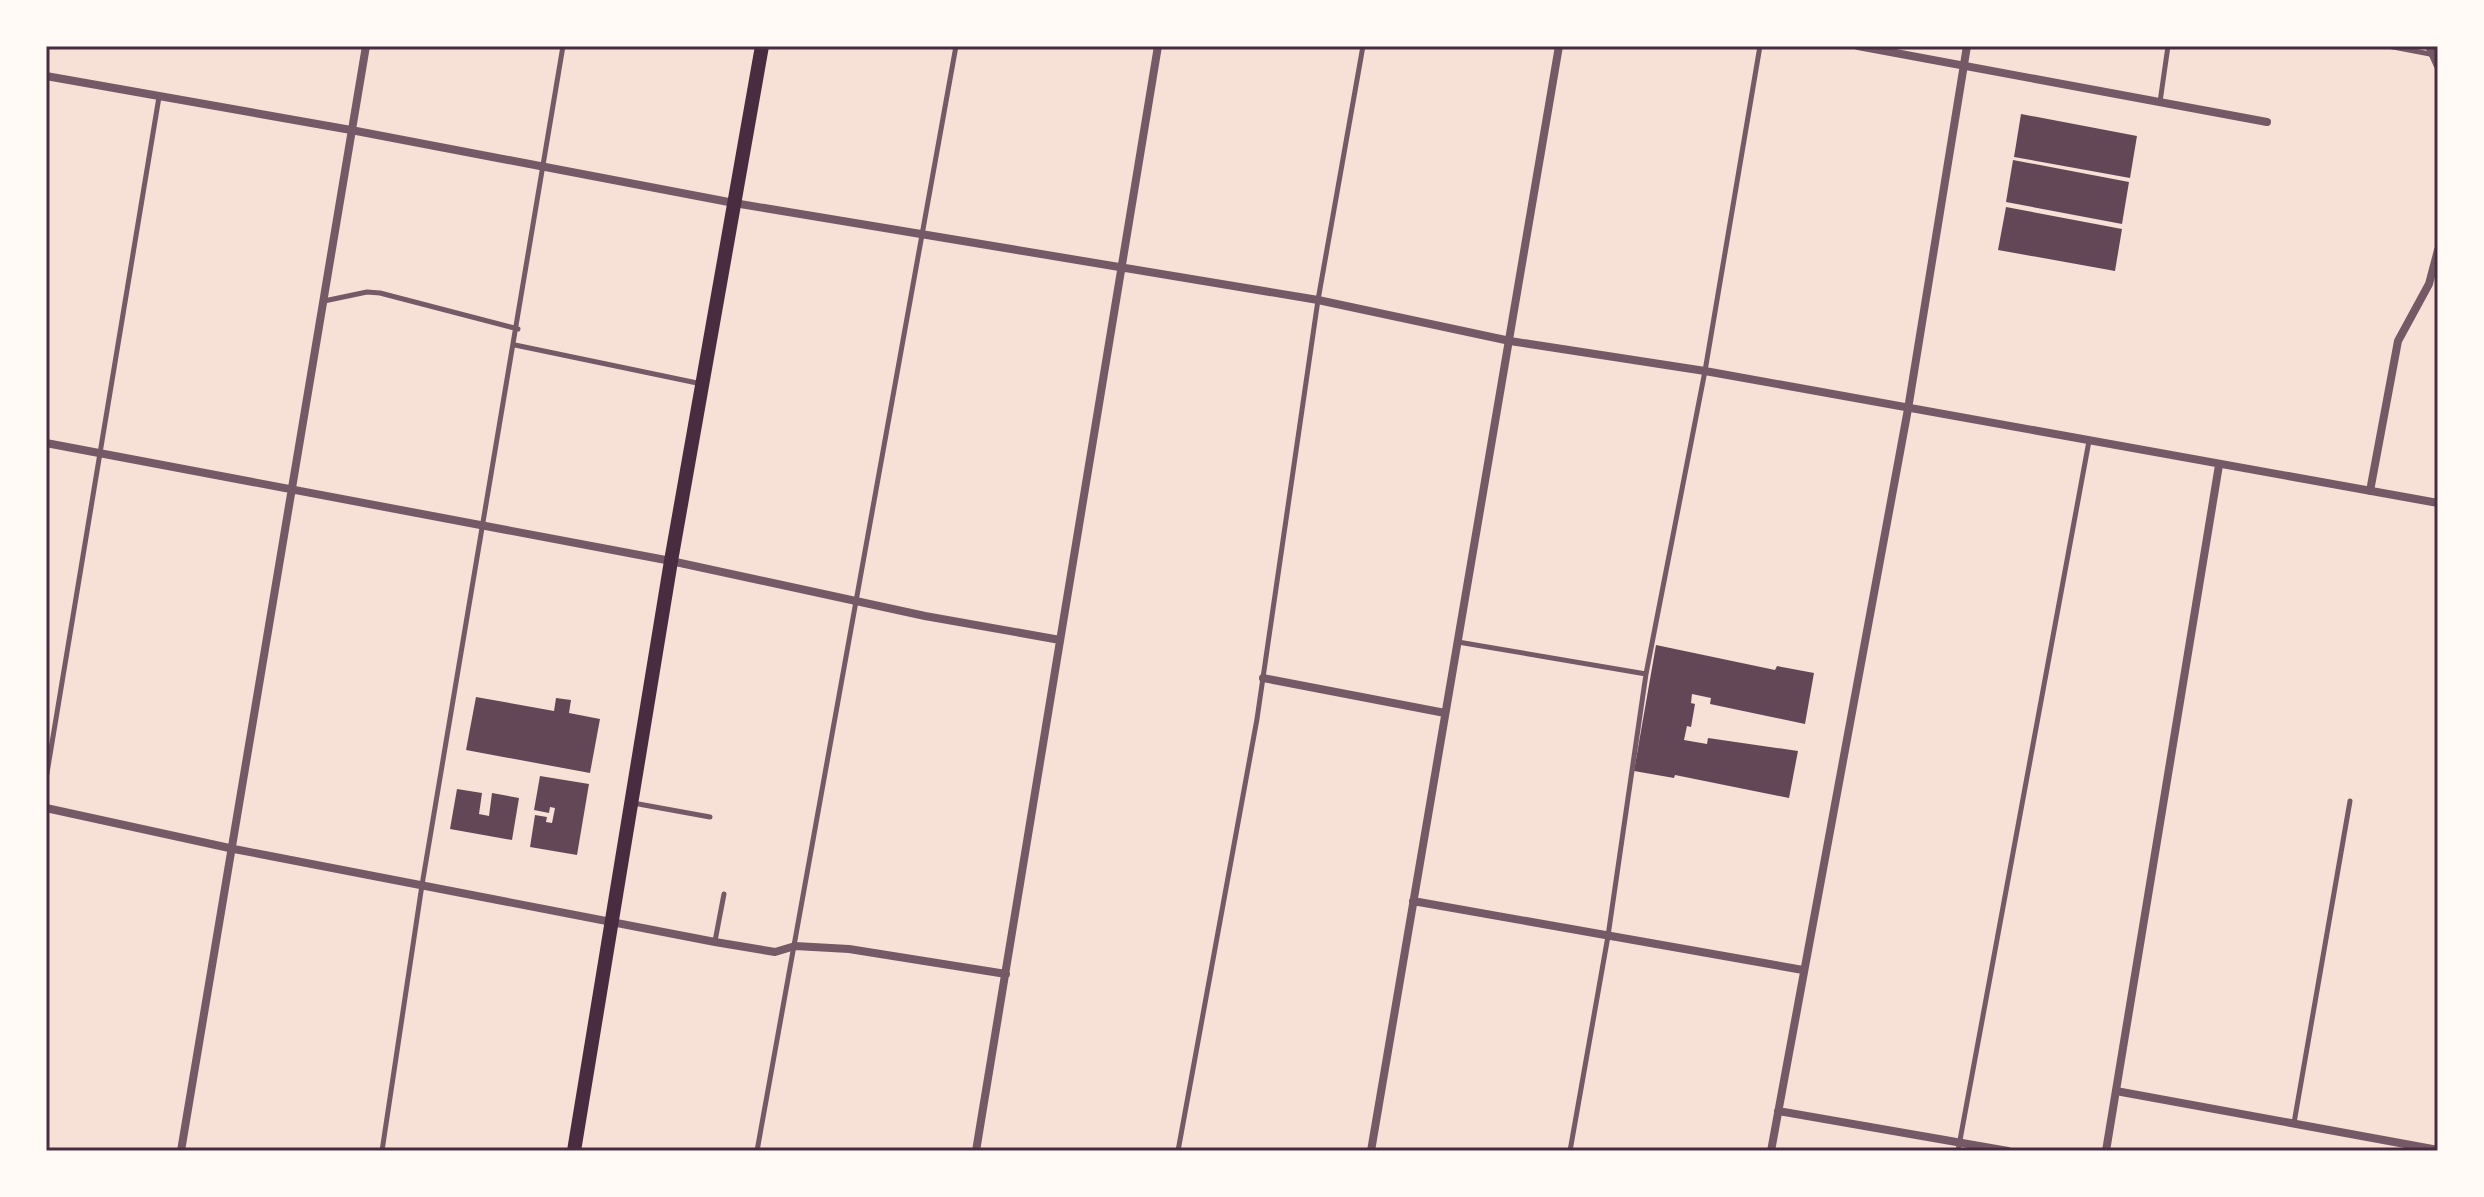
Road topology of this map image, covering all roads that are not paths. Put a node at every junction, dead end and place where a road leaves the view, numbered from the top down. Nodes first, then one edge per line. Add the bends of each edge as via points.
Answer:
1 (366, 46) edge
2 (563, 46) edge
3 (762, 46) edge
4 (956, 46) edge
5 (1158, 46) edge
6 (1363, 46) edge
7 (1559, 46) edge
8 (1760, 46) edge
9 (1858, 46) edge
10 (1967, 46) edge
11 (2168, 46) edge
12 (2388, 46) edge
13 (2429, 50) edge
14 (1964, 65) junction
15 (2438, 66) edge
16 (46, 76) edge
17 (159, 97) junction
18 (2160, 102) junction
19 (2267, 122) dead end
20 (351, 130) junction
21 (544, 167) junction
22 (734, 203) junction
23 (921, 234) junction
24 (2438, 250) edge
25 (1122, 266) junction
26 (1318, 300) junction
27 (324, 301) junction
28 (518, 329) junction
29 (1510, 341) junction
30 (515, 345) junction
31 (1705, 371) junction
32 (702, 384) junction
33 (1908, 409) junction
34 (2089, 441) junction
35 (46, 443) edge
36 (102, 453) junction
37 (2219, 465) junction
38 (293, 489) junction
39 (2370, 491) junction
40 (2438, 503) edge
41 (484, 526) junction
42 (671, 561) junction
43 (854, 600) junction
44 (1060, 640) junction
45 (1458, 642) junction
46 (1646, 674) junction
47 (1263, 678) junction
48 (1445, 713) junction
49 (46, 779) edge
50 (2350, 801) dead end
51 (633, 803) junction
52 (46, 808) edge
53 (710, 817) dead end
54 (234, 849) junction
55 (422, 885) junction
56 (724, 894) dead end
57 (1413, 901) junction
58 (614, 922) junction
59 (1608, 936) junction
60 (715, 942) junction
61 (795, 946) junction
62 (1803, 970) junction
63 (1006, 974) junction
64 (2116, 1091) junction
65 (1778, 1111) junction
66 (2294, 1123) junction
67 (1959, 1147) edge
68 (2438, 1150) edge
69 (181, 1151) edge
70 (382, 1151) edge
71 (574, 1151) edge
72 (757, 1151) edge
73 (976, 1151) edge
74 (1178, 1151) edge
75 (1371, 1151) edge
76 (1570, 1151) edge
77 (1771, 1151) edge
78 (2008, 1151) edge
79 (2106, 1151) edge

1 - 20 street
2 - 21 lane
3 - 22 main road
4 - 23 lane
5 - 25 street
6 - 26 lane
7 - 29 street
8 - 31 lane
9 - 14 street
10 - 14 street
11 - 18 lane
12 - 13 lane
13 - 15 street
14 - 18 street
14 - 33 street
16 - 17 street
17 - 20 street
17 - 36 lane
18 - 19 street
20 - 21 street
20 - 27 street
21 - 22 street
21 - 28 lane
22 - 23 street
22 - 32 main road
23 - 25 street
23 - 43 lane
24 - 39 street via 2429,284 2398,341
25 - 26 street
25 - 44 street
26 - 29 street
26 - 47 lane
27 - 28 lane via 380,293
27 - 38 street
28 - 30 lane
29 - 31 street
29 - 45 street
30 - 32 lane
30 - 41 lane
31 - 33 street
31 - 46 lane
32 - 42 main road
33 - 34 street
33 - 62 street
34 - 37 street
34 - 67 lane
35 - 36 street
36 - 38 street
36 - 49 lane
37 - 39 street
37 - 64 street
38 - 41 street
38 - 54 street
39 - 40 street
41 - 42 street
41 - 55 lane
42 - 43 street
42 - 51 main road
43 - 44 street
43 - 61 lane
44 - 63 street
45 - 46 lane
45 - 48 street
46 - 59 lane
47 - 48 street
47 - 74 lane
48 - 57 street
50 - 66 lane
51 - 53 lane
51 - 58 main road
52 - 54 street
54 - 55 street
54 - 69 street
55 - 58 street
55 - 70 lane
56 - 60 lane
57 - 59 street
57 - 75 street
58 - 60 street
58 - 71 main road
59 - 62 street
59 - 76 lane
60 - 61 street via 775,952
61 - 63 street via 849,949
61 - 72 lane
62 - 65 street
63 - 73 street
64 - 66 street
64 - 79 street
65 - 67 street
65 - 77 street
66 - 68 street
67 - 78 street

